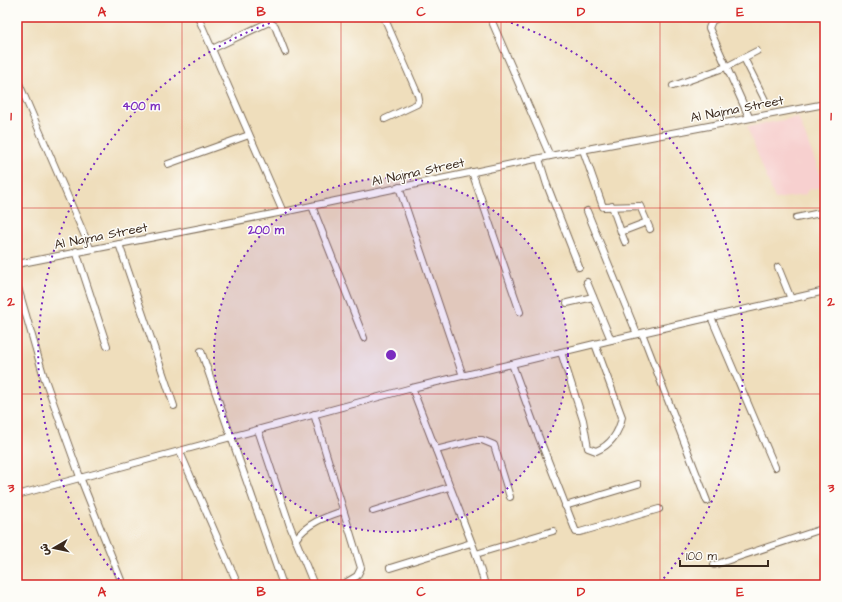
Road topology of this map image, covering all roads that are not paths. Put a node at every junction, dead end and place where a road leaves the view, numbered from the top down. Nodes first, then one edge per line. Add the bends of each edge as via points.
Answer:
1 (198, 17) edge
2 (384, 17) edge
3 (490, 17) edge
4 (720, 17) edge
5 (212, 49) junction
6 (757, 51) dead end
7 (285, 52) dead end
8 (744, 58) junction
9 (726, 67) junction
10 (17, 79) edge
11 (673, 86) dead end
12 (766, 102) dead end
13 (825, 104) edge
14 (749, 117) junction
15 (385, 120) dead end
16 (249, 135) junction
17 (583, 150) junction
18 (550, 156) junction
19 (539, 159) junction
20 (168, 164) dead end
21 (472, 172) junction
22 (399, 188) junction
23 (312, 206) junction
24 (612, 206) junction
25 (587, 211) dead end
26 (283, 212) junction
27 (825, 212) edge
28 (796, 218) dead end
29 (647, 222) junction
30 (650, 229) dead end
31 (621, 232) junction
32 (625, 242) dead end
33 (119, 244) junction
34 (90, 248) junction
35 (76, 251) junction
36 (17, 264) edge
37 (579, 267) dead end
38 (778, 267) dead end
39 (587, 282) dead end
40 (17, 284) edge
41 (825, 291) edge
42 (593, 296) junction
43 (791, 299) junction
44 (567, 303) dead end
45 (520, 312) dead end
46 (711, 317) junction
47 (640, 334) junction
48 (364, 338) dead end
49 (611, 340) junction
50 (595, 344) junction
51 (107, 346) dead end
52 (202, 351) dead end
53 (561, 352) junction
54 (512, 364) junction
55 (463, 376) junction
56 (412, 388) junction
57 (174, 406) dead end
58 (314, 414) junction
59 (258, 430) junction
60 (232, 437) junction
61 (436, 450) junction
62 (180, 452) junction
63 (775, 467) dead end
64 (80, 477) junction
65 (638, 484) dead end
66 (449, 487) junction
67 (17, 495) edge
68 (510, 497) dead end
69 (708, 501) dead end
70 (565, 506) junction
71 (659, 509) dead end
72 (343, 510) junction
73 (373, 511) dead end
74 (825, 528) edge
75 (553, 531) dead end
76 (295, 540) junction
77 (471, 543) junction
78 (476, 554) junction
79 (714, 565) dead end
80 (390, 568) dead end
81 (123, 585) edge
82 (238, 585) edge
83 (283, 585) edge
84 (314, 585) edge
85 (342, 585) edge
86 (485, 585) edge

1 - 5 street
2 - 15 street via 419,100 417,104
3 - 18 street
4 - 9 street via 712,21 709,28
5 - 7 street via 269,22 274,26
5 - 16 street
6 - 8 street
8 - 9 street
8 - 12 street
9 - 11 street
9 - 14 street
10 - 34 street
13 - 14 street, Al Najma Street
14 - 17 street, Al Najma Street
16 - 20 street
16 - 26 street
17 - 18 street, Al Najma Street
17 - 24 street via 602,207
18 - 19 street, Al Najma Street
19 - 21 street, Al Najma Street
19 - 37 street
21 - 22 street, Al Najma Street
21 - 45 street
22 - 23 street, Al Najma Street
22 - 55 street
23 - 26 street, Al Najma Street
23 - 48 street
24 - 29 street via 640,206
24 - 31 street
25 - 47 street
26 - 33 street, Al Najma Street
27 - 28 street
29 - 30 street
29 - 31 street
31 - 32 street
33 - 34 street, Al Najma Street
33 - 57 street
34 - 35 street, Al Najma Street
35 - 36 street, Al Najma Street
35 - 51 street
38 - 43 street
39 - 42 street
40 - 64 street via 43,374
41 - 43 street
42 - 44 street
42 - 49 street
43 - 46 street
46 - 47 street
46 - 63 street
47 - 49 street
47 - 69 street
49 - 50 street
50 - 53 street
50 - 53 street via 622,417 620,426 611,440 596,451 588,448 583,420
52 - 60 street
53 - 54 street
54 - 55 street
54 - 70 street
55 - 56 street
56 - 58 street
56 - 61 street
58 - 59 street
58 - 72 street
59 - 60 street
59 - 76 street
60 - 62 street
60 - 83 street
61 - 66 street
61 - 68 street via 476,440 494,445
62 - 64 street
62 - 82 street
64 - 67 street
64 - 81 street
65 - 70 street
66 - 73 street
66 - 77 street
70 - 71 street via 573,529 580,532
72 - 76 street via 312,523
72 - 85 street via 361,568 357,576
74 - 79 street
75 - 78 street
76 - 84 street
77 - 78 street
77 - 80 street
78 - 86 street

